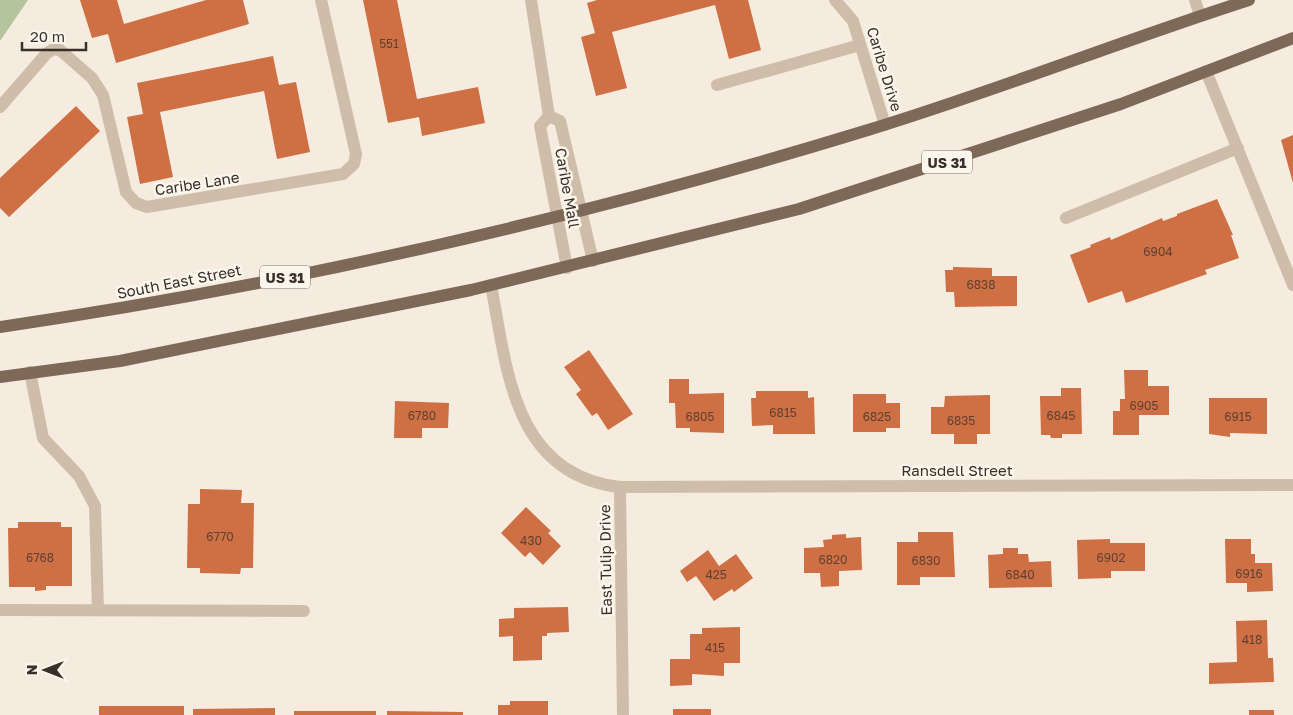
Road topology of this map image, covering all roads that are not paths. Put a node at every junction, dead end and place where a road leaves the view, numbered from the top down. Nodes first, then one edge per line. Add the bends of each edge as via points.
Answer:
1 (321, 0) edge
2 (531, 0) edge
3 (835, 0) edge
4 (1195, 0) edge
5 (1249, 0) edge
6 (1200, 16) junction
7 (1293, 38) edge
8 (860, 45) junction
9 (1206, 71) junction
10 (717, 85) dead end
11 (0, 107) edge
12 (549, 116) junction
13 (885, 125) junction
14 (1238, 148) junction
15 (581, 210) junction
16 (562, 217) junction
17 (1066, 218) dead end
18 (593, 261) junction
19 (567, 268) junction
20 (1293, 285) edge
21 (491, 286) junction
22 (0, 327) edge
23 (30, 372) junction
24 (0, 376) edge
25 (1293, 485) edge
26 (620, 487) junction
27 (0, 610) edge
28 (98, 610) junction
29 (304, 611) dead end
30 (623, 715) edge

1 - 11 street, Caribe Lane via 356,154 354,164 343,174 147,207 136,203 126,192 105,99 97,83 60,50 47,53
2 - 12 street, Caribe Mall
3 - 8 street, Caribe Drive via 853,21
4 - 6 street
5 - 6 main road, US 31
6 - 13 main road, US 31 via 991,91
7 - 9 main road, US 31
8 - 10 street
8 - 13 street, Caribe Drive
9 - 14 street
9 - 18 main road, US 31 via 1112,107 799,209
12 - 15 street, Caribe Mall via 560,121
12 - 16 street, Caribe Mall via 540,126
13 - 15 main road, US 31
14 - 17 street
14 - 20 street
15 - 16 main road, US 31
15 - 18 street, Caribe Mall
16 - 19 street, Caribe Mall
16 - 22 main road, South East Street / US 31 via 263,281 91,314
18 - 19 main road, US 31
19 - 21 main road, US 31
21 - 23 main road, US 31 via 120,360
21 - 26 street, East Tulip Drive via 512,391 526,422 550,455 574,473 591,481
23 - 24 main road, US 31
23 - 28 street via 43,438 79,476 95,506
25 - 26 street, Ransdell Street
26 - 30 street, East Tulip Drive
27 - 28 street
28 - 29 street

